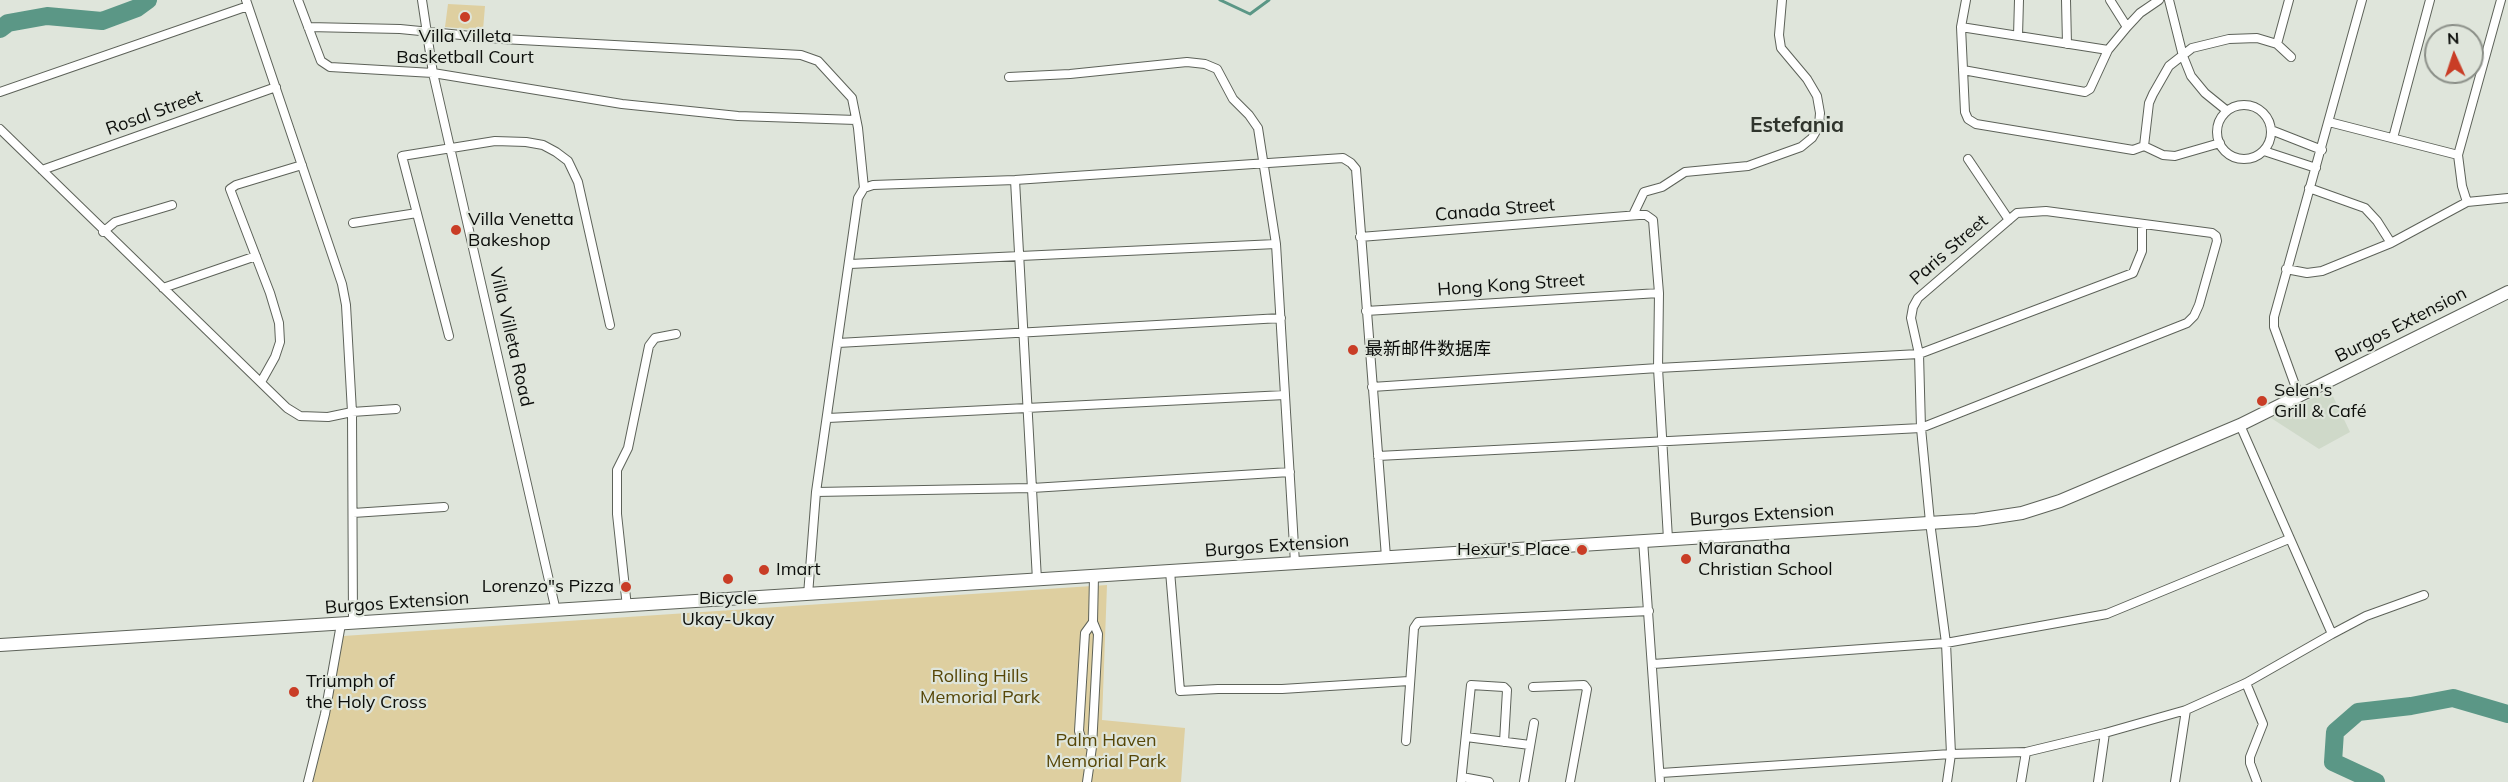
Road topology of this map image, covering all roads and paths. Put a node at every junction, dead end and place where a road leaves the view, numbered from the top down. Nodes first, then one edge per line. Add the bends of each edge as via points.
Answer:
1 (298, 0) edge
2 (423, 0) edge
3 (1782, 0) edge
4 (1966, 0) edge
5 (2019, 0) edge
6 (2066, 0) edge
7 (2110, 0) edge
8 (2159, 0) edge
9 (2169, 0) edge
10 (2289, 0) edge
11 (2362, 0) edge
12 (2430, 0) edge
13 (2501, 0) edge
14 (247, 3) edge
15 (308, 27) junction
16 (1960, 27) junction
17 (2127, 27) junction
18 (426, 32) junction
19 (2018, 36) junction
20 (2067, 44) junction
21 (2277, 44) junction
22 (2108, 51) junction
23 (2183, 56) junction
24 (2292, 57) dead end
25 (1964, 70) junction
26 (433, 73) junction
27 (1009, 77) dead end
28 (276, 87) junction
29 (0, 92) edge
30 (2226, 110) junction
31 (856, 120) junction
32 (2329, 122) junction
33 (0, 129) edge
34 (2271, 130) junction
35 (2393, 138) junction
36 (2220, 143) junction
37 (2144, 146) junction
38 (451, 149) junction
39 (2322, 150) junction
40 (2264, 151) junction
41 (2458, 155) junction
42 (1968, 159) dead end
43 (1262, 162) junction
44 (302, 165) junction
45 (2316, 168) junction
46 (42, 170) junction
47 (1015, 180) junction
48 (864, 188) junction
49 (2309, 188) junction
50 (2508, 198) edge
51 (2467, 202) junction
52 (172, 205) dead end
53 (417, 213) junction
54 (1633, 215) junction
55 (2009, 220) junction
56 (353, 223) dead end
57 (2142, 224) junction
58 (103, 232) junction
59 (1360, 237) junction
60 (2391, 243) junction
61 (1276, 244) junction
62 (256, 256) junction
63 (1019, 256) junction
64 (850, 264) junction
65 (2286, 268) junction
66 (163, 288) junction
67 (2508, 292) edge
68 (1659, 293) junction
69 (1366, 311) junction
70 (1281, 318) junction
71 (610, 325) dead end
72 (1023, 332) junction
73 (676, 334) dead end
74 (449, 336) dead end
75 (838, 343) junction
76 (1919, 354) junction
77 (1658, 368) junction
78 (261, 382) junction
79 (1372, 387) junction
80 (1285, 395) junction
81 (2299, 396) junction
82 (396, 409) dead end
83 (1028, 409) junction
84 (352, 412) junction
85 (828, 418) junction
86 (2240, 425) junction
87 (1921, 428) junction
88 (1662, 443) junction
89 (1378, 456) junction
90 (1290, 472) junction
91 (1032, 488) junction
92 (816, 492) junction
93 (444, 507) dead end
94 (353, 513) junction
95 (1930, 522) junction
96 (2289, 538) junction
97 (1668, 539) junction
98 (1644, 540) junction
99 (1386, 557) junction
100 (1295, 563) junction
101 (1170, 571) junction
102 (1094, 576) junction
103 (1037, 580) junction
104 (808, 595) junction
105 (2424, 595) dead end
106 (627, 607) junction
107 (556, 611) junction
108 (1649, 611) junction
109 (1093, 622) junction
110 (347, 623) junction
111 (2331, 634) junction
112 (1946, 644) junction
113 (0, 645) edge
114 (1653, 664) junction
115 (1409, 681) junction
116 (2246, 683) junction
117 (1533, 687) dead end
118 (2186, 710) junction
119 (1534, 723) dead end
120 (2105, 733) junction
121 (1466, 737) junction
122 (1406, 741) dead end
123 (1504, 742) junction
124 (1530, 745) junction
125 (1092, 747) junction
126 (2026, 752) junction
127 (1951, 754) junction
128 (1660, 777) edge
129 (1461, 780) edge
130 (308, 782) edge
131 (1087, 782) edge
132 (1489, 782) edge
133 (1524, 782) edge
134 (1570, 782) edge
135 (1947, 782) edge
136 (2021, 782) edge
137 (2098, 782) edge
138 (2175, 782) edge
139 (2257, 782) edge

1 - 15 street
2 - 18 street, Villa Villeta Road
3 - 54 street via 1781,48 1817,96 1820,114 1812,138 1801,147 1748,166 1685,171 1662,187 1644,192
4 - 16 street
5 - 19 street
6 - 20 street
7 - 17 street
8 - 17 street
9 - 23 street
10 - 21 street
11 - 32 street
12 - 35 street
13 - 41 street
14 - 28 street
14 - 29 street
15 - 18 street
15 - 26 street via 324,65
16 - 19 street
16 - 25 street
17 - 22 street
18 - 26 street, Villa Villeta Road
18 - 31 street via 801,55 818,61 852,98
19 - 20 street
20 - 22 street
21 - 23 street via 2257,38 2229,39 2192,48
21 - 24 street
22 - 25 street via 2085,92
23 - 30 street via 2191,76
23 - 37 street via 2169,66 2149,103
25 - 37 street via 1965,112 1976,124 2133,150
26 - 31 street via 622,104 738,116
26 - 38 street, Villa Villeta Road
27 - 43 street via 1187,62 1205,64 1217,69 1233,99 1258,128
28 - 44 street
28 - 46 street, Rosal Street
30 - 34 street via 2242,104 2260,109 2270,120
30 - 36 street via 2217,128
31 - 48 street
32 - 35 street
32 - 39 street
33 - 46 street
34 - 39 street
34 - 40 street
35 - 41 street
36 - 37 street via 2175,156
36 - 40 street via 2230,155 2240,159
38 - 53 street via 402,156
38 - 71 street via 495,141 526,142 543,145 568,161 578,182
38 - 107 street, Villa Villeta Road
39 - 45 street
40 - 45 street
41 - 51 street
42 - 55 street
43 - 47 street
43 - 59 street via 1343,158 1351,163 1356,169
43 - 61 street
44 - 62 street via 230,189
44 - 84 street via 342,284
45 - 49 street
46 - 58 street
47 - 48 street
47 - 63 street
48 - 64 street via 858,198
49 - 60 street via 2364,208
49 - 65 street
50 - 51 street
51 - 60 street
52 - 58 street via 115,222
53 - 56 street
53 - 74 street
54 - 59 street, Canada Street
54 - 68 street via 1647,215 1653,220
55 - 57 street, Paris Street via 2017,213 2046,211
55 - 76 street, Paris Street via 1918,298 1911,318
57 - 76 street via 2142,251 2133,273
57 - 87 street, Paris Street via 2216,236 2199,305 2187,323
58 - 66 street
59 - 69 street
60 - 65 street via 2322,271 2307,273
61 - 63 street
61 - 70 street
62 - 66 street
62 - 78 street via 279,323 277,350
63 - 64 street
63 - 72 street
64 - 75 street
65 - 81 street via 2274,327
66 - 78 street
67 - 81 main road, Burgos Extension
68 - 69 street, Hong Kong Street
68 - 77 street
69 - 79 street
70 - 72 street
70 - 80 street
72 - 75 street
72 - 83 street
73 - 106 street via 655,338 649,346 628,448 617,470 617,514
75 - 85 street
76 - 77 street
76 - 87 street, Paris Street
77 - 79 street
77 - 88 street
78 - 84 street via 300,416 328,417
79 - 89 street
80 - 83 street
80 - 90 street
81 - 86 main road, Burgos Extension
82 - 84 street
83 - 85 street
83 - 91 street
84 - 94 street
85 - 92 street
86 - 95 main road, Burgos Extension via 2032,510 1976,520
86 - 96 street
87 - 88 street
87 - 95 street, Paris Street
88 - 89 street
88 - 97 street
89 - 99 street
90 - 91 street
90 - 100 street
91 - 92 street
91 - 103 street
92 - 104 street
93 - 94 street
94 - 110 street
95 - 97 main road, Burgos Extension
95 - 112 street, Paris Street
96 - 111 street
96 - 112 street via 2107,614
97 - 98 main road, Burgos Extension
98 - 99 main road, Burgos Extension
98 - 108 street
99 - 100 main road, Burgos Extension
100 - 101 main road, Burgos Extension
101 - 102 main road, Burgos Extension
101 - 115 street via 1180,691
102 - 103 main road, Burgos Extension
102 - 109 street
103 - 104 main road, Burgos Extension
104 - 106 main road, Burgos Extension
105 - 111 street via 2366,616
106 - 107 main road, Burgos Extension
107 - 110 main road, Burgos Extension
108 - 114 street
108 - 115 street via 1418,622 1414,628
109 - 125 street via 1098,634
109 - 125 street via 1085,633 1079,731 1082,741
110 - 113 main road, Burgos Extension
110 - 130 street
111 - 116 street
112 - 114 street
112 - 127 street, Paris Street
114 - 128 street
115 - 122 street
116 - 118 street
116 - 139 street via 2263,724 2250,757
117 - 134 street via 1584,685 1587,689
118 - 120 street
118 - 138 street
119 - 124 street
120 - 126 street
120 - 137 street
121 - 123 street
121 - 123 street via 1471,685 1504,687 1508,695
121 - 129 street
123 - 124 street
124 - 133 street
125 - 131 street
126 - 127 street
126 - 136 street
127 - 128 street
127 - 135 street, Paris Street
129 - 132 street

